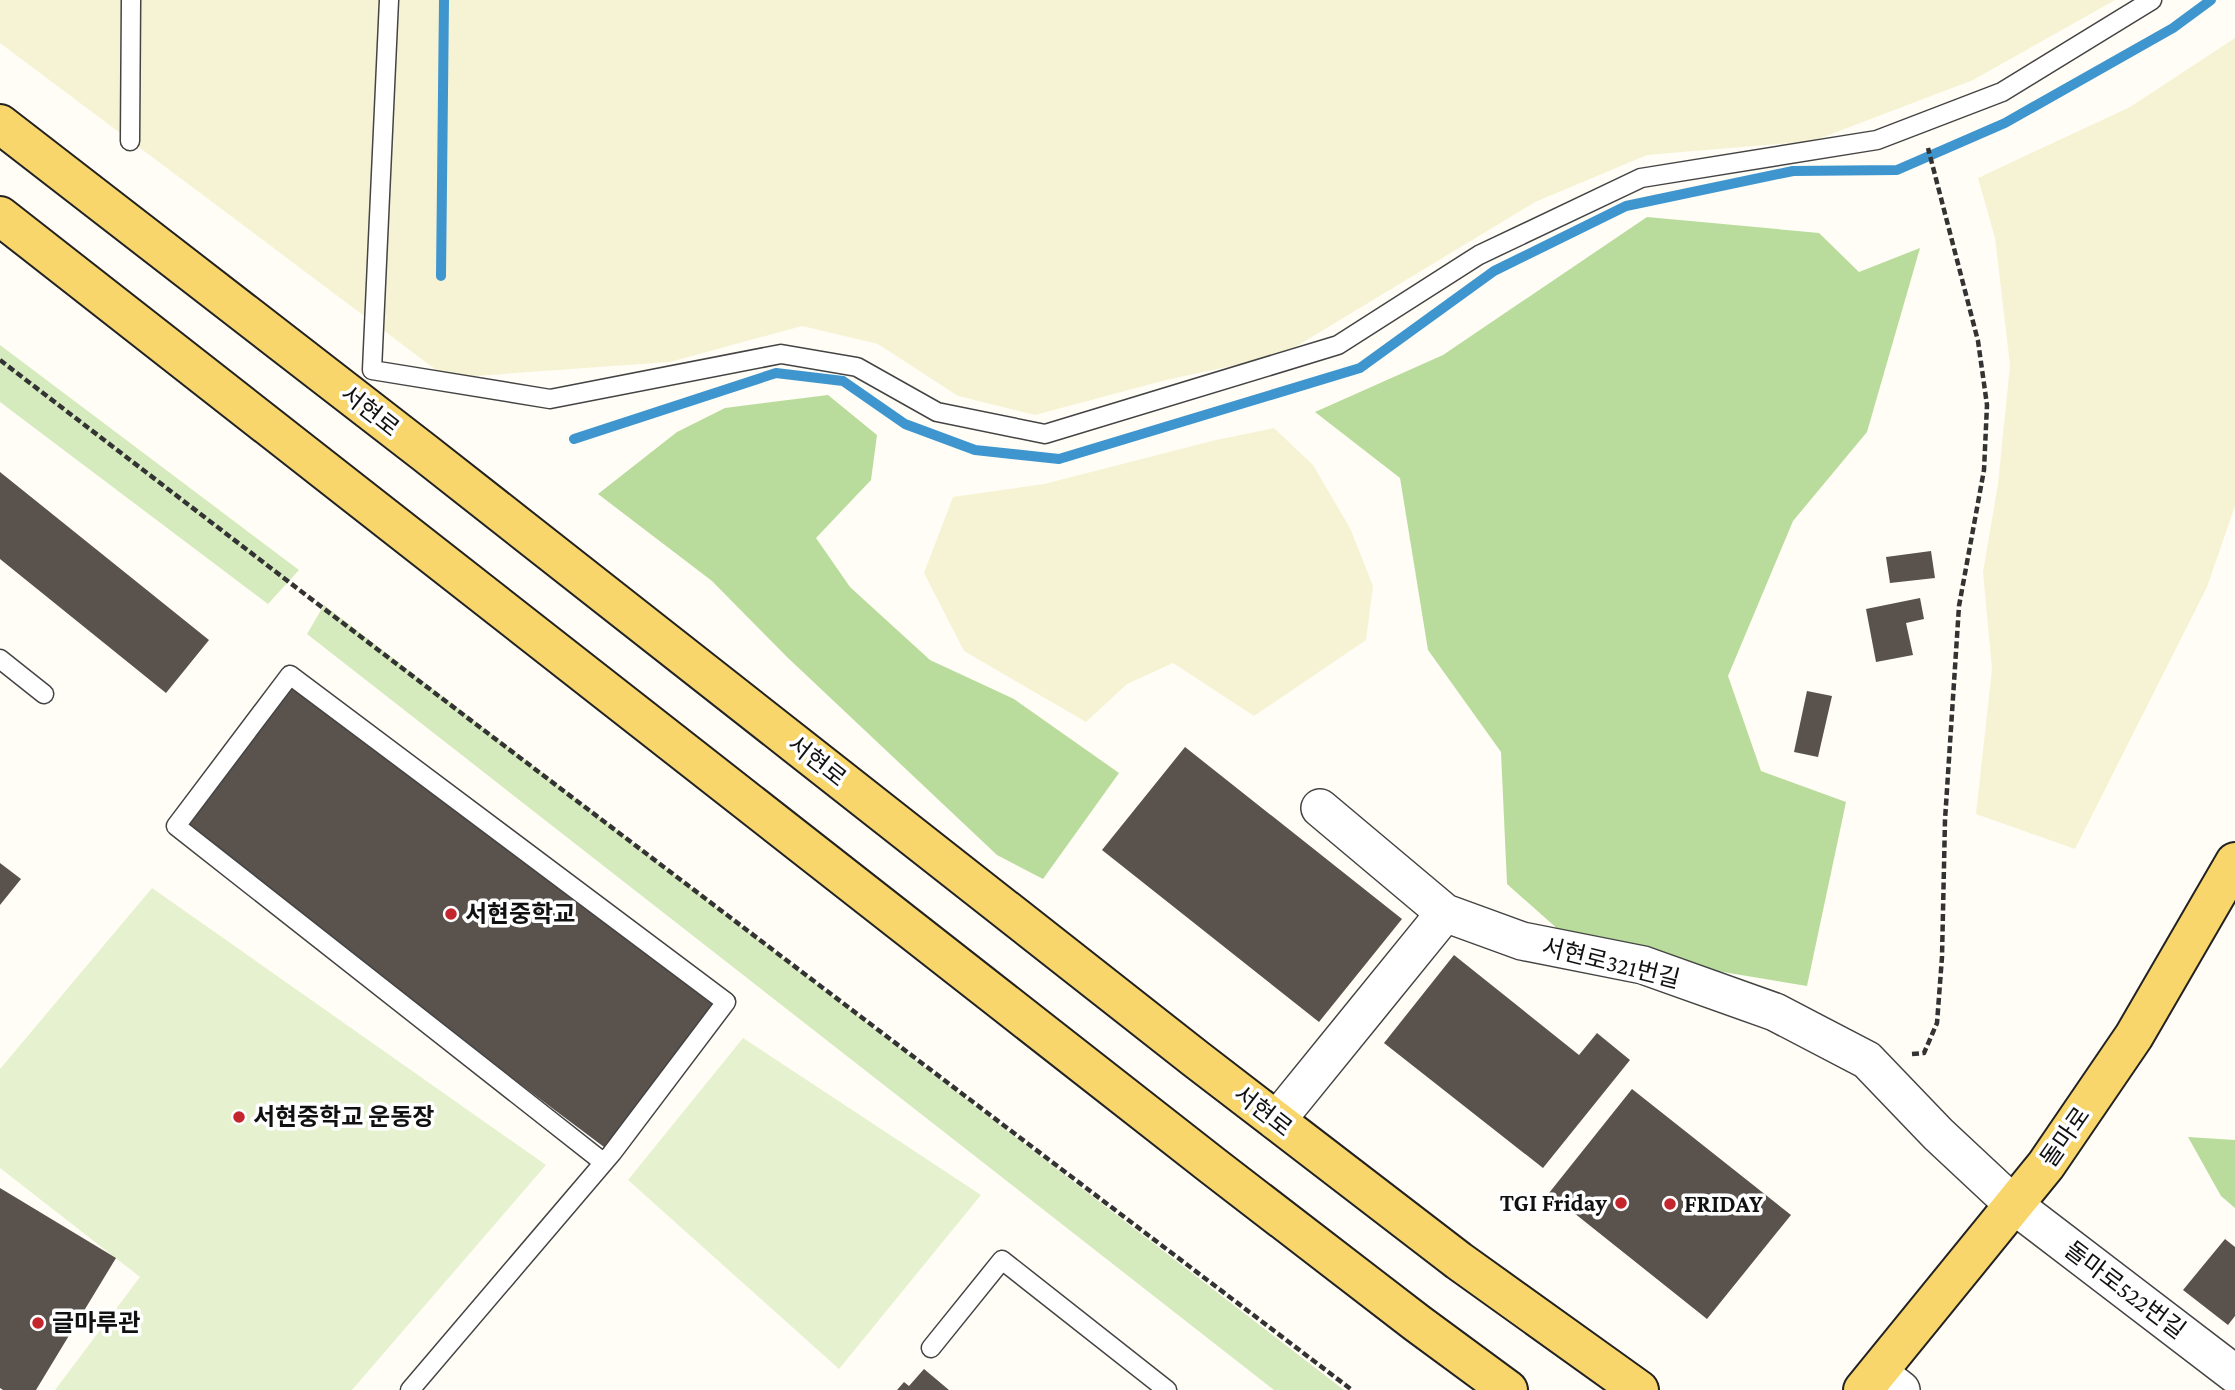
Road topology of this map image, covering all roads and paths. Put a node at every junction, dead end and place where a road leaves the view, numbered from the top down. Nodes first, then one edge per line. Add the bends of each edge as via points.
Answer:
1 (131, 0) edge
2 (388, 0) edge
3 (2152, 0) edge
4 (1921, 122) junction
5 (0, 124) edge
6 (130, 141) dead end
7 (0, 216) edge
8 (0, 360) edge
9 (0, 659) edge
10 (44, 694) dead end
11 (1320, 808) dead end
12 (2235, 862) edge
13 (1446, 913) junction
14 (1900, 1054) dead end
15 (1276, 1121) junction
16 (603, 1162) junction
17 (2014, 1205) junction
18 (931, 1348) dead end
19 (2235, 1374) edge
20 (1880, 1384) edge
21 (410, 1390) edge
22 (1167, 1390) edge
23 (1352, 1390) edge
24 (1508, 1390) edge
25 (1639, 1390) edge

1 - 6 lane
2 - 4 lane via 372,370 550,399 781,354 857,367 937,412 1045,434 1338,345 1479,255 1641,178 1877,140
3 - 4 lane via 2002,92
4 - 14 path via 1978,341 1987,418 1984,470 1959,606 1937,1023 1924,1053
5 - 15 main road, 서현로
7 - 24 main road via 1213,1166
8 - 23 path
9 - 10 lane
11 - 13 street, 서현로321번길
12 - 17 main road, 돌마로 via 2134,1035
13 - 15 street
13 - 17 street, 서현로321번길 via 1522,941 1643,965 1775,1012 1867,1060
15 - 25 main road, 서현로
16 - 16 lane via 726,1002 290,675 176,826
16 - 21 lane
17 - 19 street, 돌마로522번길
17 - 20 main road, 돌마로
18 - 22 lane via 1002,1260

